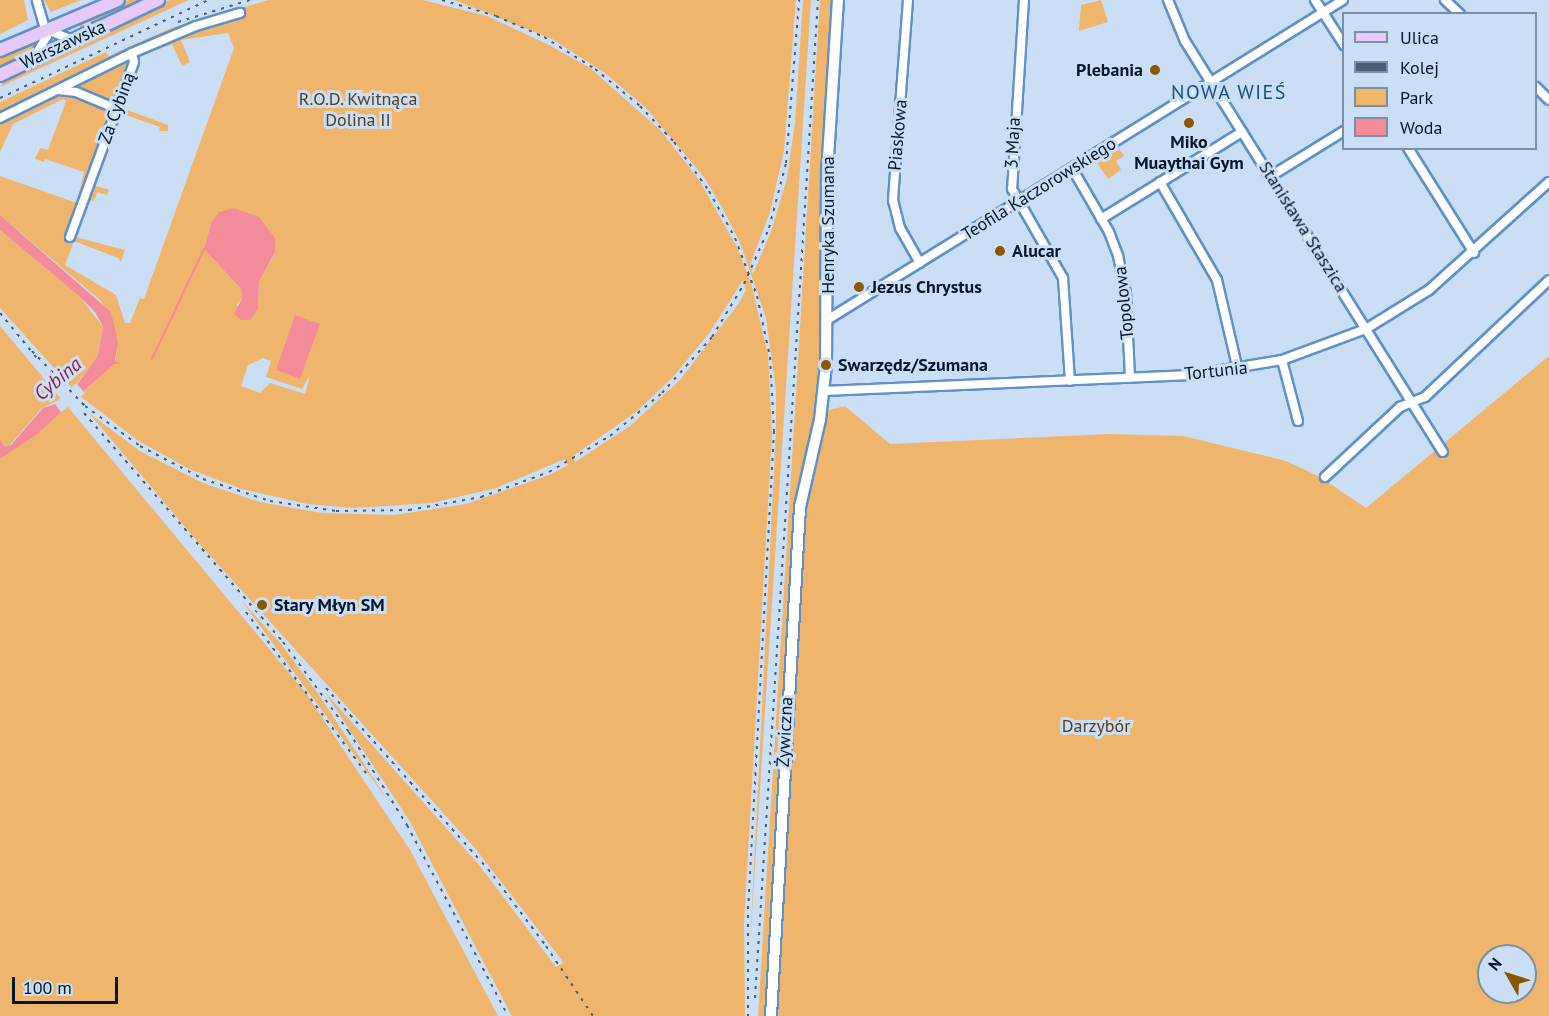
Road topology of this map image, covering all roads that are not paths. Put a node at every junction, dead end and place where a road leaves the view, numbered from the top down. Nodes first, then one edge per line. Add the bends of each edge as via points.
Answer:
1 (37, 0) edge
2 (118, 0) edge
3 (158, 0) edge
4 (838, 0) edge
5 (908, 0) edge
6 (1024, 0) edge
7 (1168, 0) edge
8 (1315, 0) edge
9 (1342, 0) edge
10 (1446, 0) edge
11 (1323, 12) junction
12 (1458, 12) edge
13 (240, 13) dead end
14 (47, 30) junction
15 (74, 40) junction
16 (1342, 42) edge
17 (0, 50) edge
18 (132, 53) junction
19 (32, 60) junction
20 (0, 75) edge
21 (1211, 81) junction
22 (1537, 88) edge
23 (58, 90) junction
24 (1549, 100) edge
25 (117, 109) junction
26 (0, 118) edge
27 (1242, 132) junction
28 (1342, 132) edge
29 (1409, 150) edge
30 (1072, 168) junction
31 (1271, 176) junction
32 (1160, 182) junction
33 (1549, 182) edge
34 (1018, 202) junction
35 (1101, 219) junction
36 (70, 237) dead end
37 (1474, 253) junction
38 (920, 263) junction
39 (1549, 280) edge
40 (827, 320) junction
41 (1366, 329) junction
42 (1282, 360) junction
43 (1238, 370) junction
44 (1130, 378) junction
45 (1070, 381) junction
46 (824, 391) junction
47 (1412, 401) junction
48 (1298, 421) dead end
49 (813, 450) joint
50 (1443, 452) dead end
51 (1325, 477) dead end
52 (771, 1016) edge

1 - 14 street
2 - 14 main road, Warszawska
3 - 15 main road, Warszawska
4 - 40 street, Henryka Szumana via 827,174
5 - 38 street, Piaskowa via 893,200 900,228
6 - 34 street, 3 Maja via 1011,161 1012,189
7 - 21 street, Stanisława Staszica via 1185,41
8 - 11 street
9 - 11 street, Teofila Kaczorowskiego
10 - 12 street
11 - 16 street
11 - 21 street, Teofila Kaczorowskiego
13 - 18 street, Za Cybiną via 196,26
14 - 15 street
14 - 17 main road, Warszawska
14 - 19 street via 43,45
15 - 19 main road, Warszawska
18 - 23 street
18 - 25 street, Za Cybiną via 134,62
19 - 20 main road, Warszawska
21 - 27 street, Stanisława Staszica
21 - 30 street, Teofila Kaczorowskiego
22 - 24 street
23 - 25 street via 76,92
23 - 26 street
25 - 36 street, Za Cybiną
27 - 31 street, Stanisława Staszica
27 - 32 street
28 - 31 street
29 - 37 street
30 - 34 street, Teofila Kaczorowskiego
30 - 35 street, Topolowa
31 - 41 street, Stanisława Staszica
32 - 35 street
32 - 43 street via 1217,280
33 - 37 street, Tortunia
34 - 38 street, Teofila Kaczorowskiego
34 - 45 street, 3 Maja via 1056,262 1066,288
35 - 44 street, Topolowa via 1115,246 1124,280
37 - 41 street, Tortunia via 1429,290
38 - 40 street, Teofila Kaczorowskiego
39 - 47 street via 1425,397
40 - 46 street, Henryka Szumana
41 - 42 street, Tortunia
41 - 47 street, Stanisława Staszica
42 - 43 street, Tortunia
42 - 48 street
43 - 44 street, Tortunia
44 - 45 street, Tortunia
45 - 46 street, Tortunia
46 - 49 street, Henryka Szumana
47 - 50 street, Stanisława Staszica
47 - 51 street
49 - 52 street, Żywiczna via 799,519

